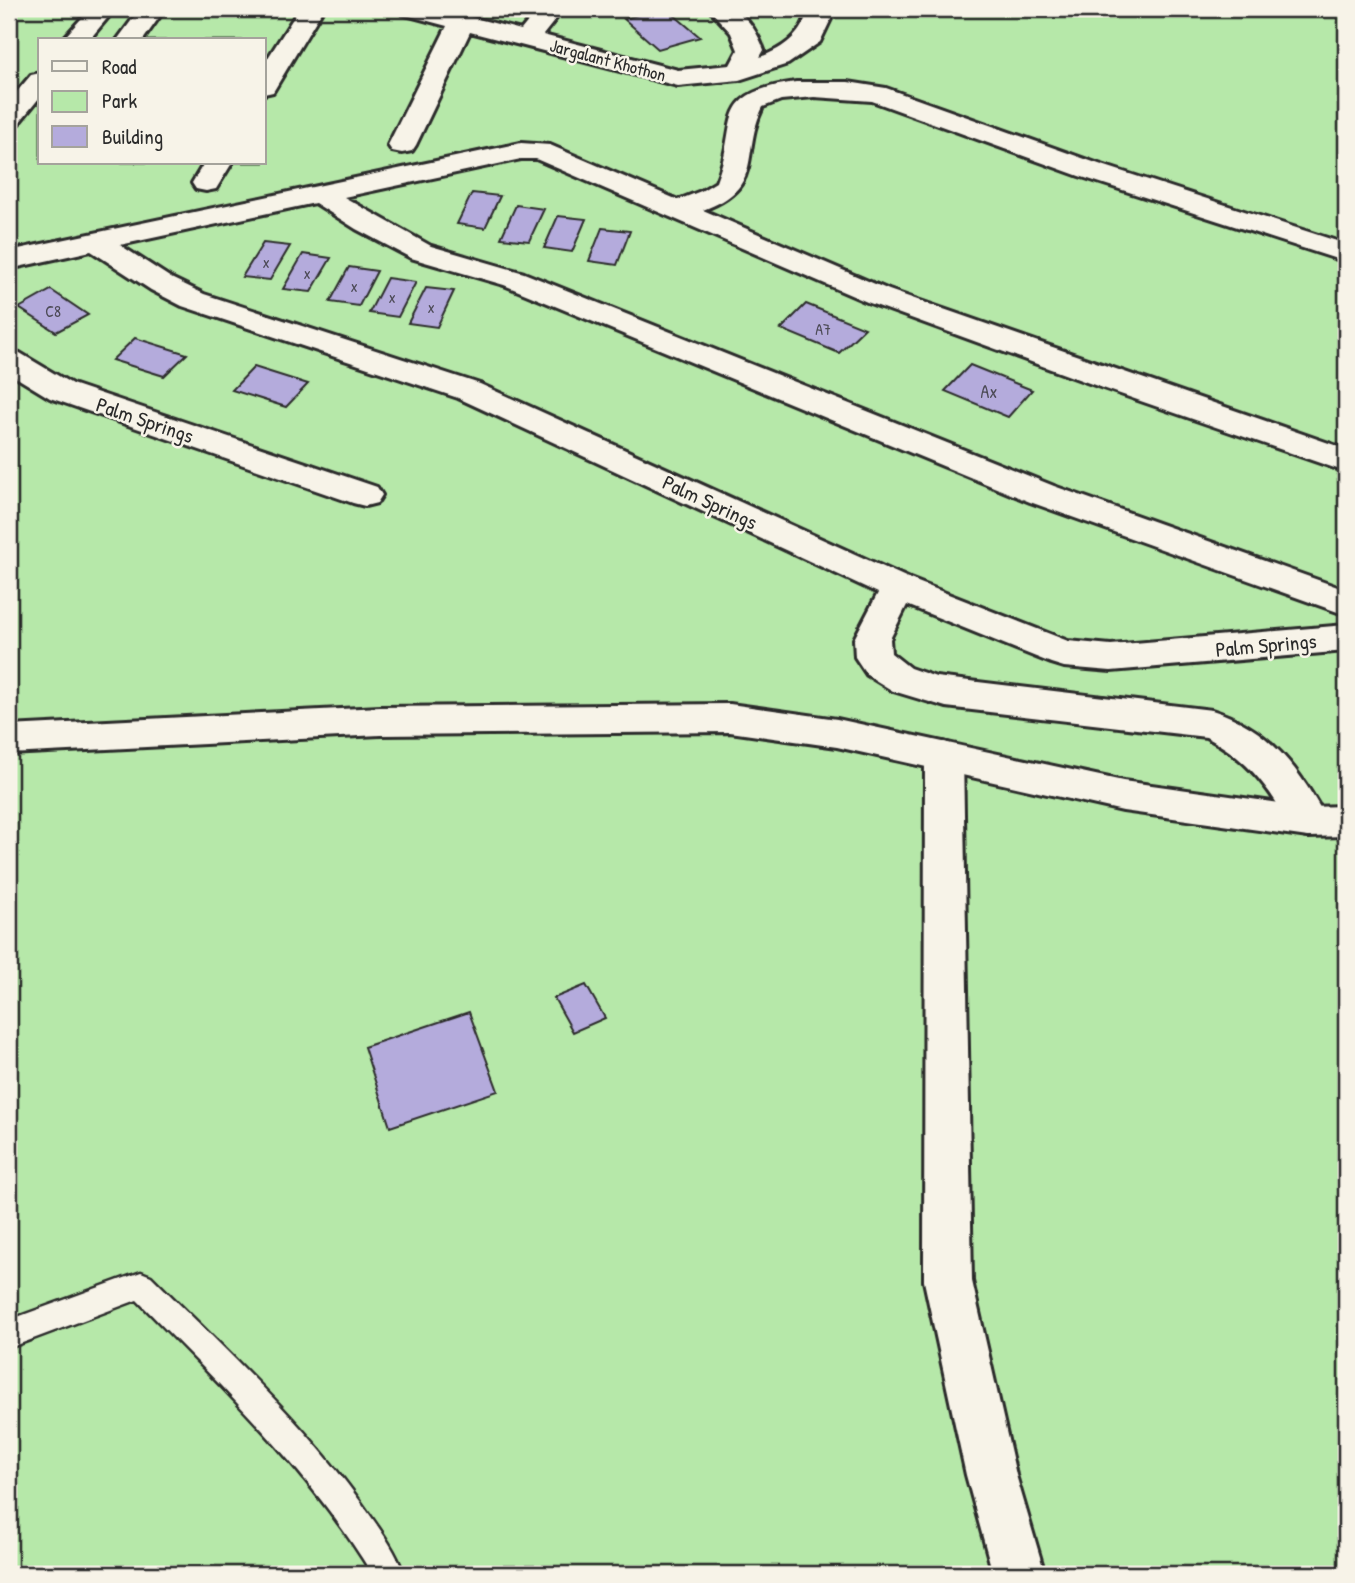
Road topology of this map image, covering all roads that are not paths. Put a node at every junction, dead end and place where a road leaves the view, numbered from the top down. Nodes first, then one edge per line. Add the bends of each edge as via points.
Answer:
1 (103, 9) edge
2 (153, 9) edge
3 (311, 9) edge
4 (411, 9) edge
5 (544, 9) edge
6 (720, 9) edge
7 (814, 9) edge
8 (462, 22) junction
9 (77, 38) edge
10 (131, 38) edge
11 (527, 39) junction
12 (739, 72) junction
13 (38, 83) edge
14 (266, 83) edge
15 (38, 110) edge
16 (9, 119) edge
17 (402, 145) dead end
18 (320, 194) junction
19 (678, 210) junction
20 (96, 242) junction
21 (1346, 253) edge
22 (9, 260) edge
23 (9, 360) edge
24 (1346, 461) edge
25 (365, 495) dead end
26 (898, 588) junction
27 (1346, 603) edge
28 (1346, 638) edge
29 (9, 740) edge
30 (944, 756) junction
31 (1346, 821) edge
32 (1308, 822) junction
33 (9, 1334) edge
34 (389, 1574) edge
35 (1019, 1574) edge

1 - 9 street
2 - 10 street
3 - 14 street
4 - 8 street, Jargalant Khothon
5 - 11 street via 547,15
6 - 12 street via 748,38 751,50
7 - 12 street, Jargalant Khothon via 818,19 811,37 779,59
8 - 11 street, Jargalant Khothon
8 - 17 street
11 - 12 street, Jargalant Khothon via 677,78
13 - 16 street
15 - 16 street
18 - 19 street via 531,150 559,157
18 - 20 street
18 - 27 street via 421,253 514,279 1042,494
19 - 21 street via 730,183 753,102 773,92 853,90 877,94 1088,170
19 - 24 street via 878,296
20 - 22 street
20 - 26 street, Palm Springs via 192,300 469,391
23 - 25 street, Palm Springs via 61,391
26 - 28 street, Palm Springs via 1076,657
26 - 32 street via 872,639 873,657 891,676 946,693 1212,724 1241,737 1269,760
29 - 30 street via 380,722 730,718 837,733
30 - 32 street via 1123,796
30 - 35 street via 948,1281 991,1475
31 - 32 street
33 - 34 lane via 141,1285 308,1458

